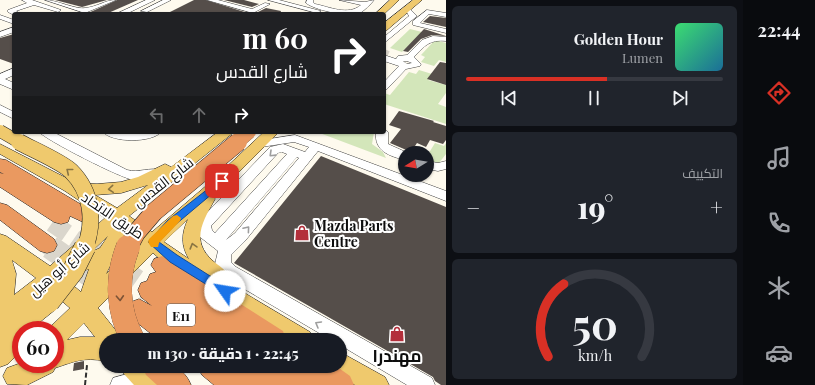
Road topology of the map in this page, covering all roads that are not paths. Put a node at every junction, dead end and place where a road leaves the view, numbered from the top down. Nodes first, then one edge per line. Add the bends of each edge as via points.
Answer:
1 (24, 0) edge
2 (48, 0) edge
3 (113, 0) edge
4 (152, 0) edge
5 (168, 0) edge
6 (310, 0) edge
7 (322, 0) edge
8 (342, 0) edge
9 (395, 0) edge
10 (418, 0) edge
11 (207, 1) edge
12 (267, 1) edge
13 (33, 3) junction
14 (366, 4) edge
15 (0, 8) edge
16 (146, 11) joint
17 (410, 11) junction
18 (12, 12) edge
19 (62, 12) edge
20 (125, 12) edge
21 (150, 12) edge
22 (243, 12) edge
23 (264, 12) edge
24 (290, 12) edge
25 (310, 12) edge
26 (319, 12) edge
27 (340, 12) edge
28 (355, 12) edge
29 (381, 12) edge
30 (446, 15) edge
31 (0, 17) edge
32 (421, 17) junction
33 (12, 21) edge
34 (418, 25) junction
35 (403, 26) junction
36 (386, 27) edge
37 (12, 30) edge
38 (446, 31) edge
39 (0, 35) edge
40 (386, 39) edge
41 (446, 39) edge
42 (386, 56) edge
43 (403, 61) junction
44 (12, 72) edge
45 (0, 79) edge
46 (386, 84) edge
47 (12, 86) edge
48 (0, 108) edge
49 (12, 115) edge
50 (0, 130) edge
51 (49, 134) edge
52 (114, 134) edge
53 (150, 134) edge
54 (224, 134) edge
55 (382, 134) edge
56 (293, 135) edge
57 (261, 136) edge
58 (0, 148) edge
59 (305, 151) junction
60 (398, 153) edge
61 (198, 155) junction
62 (398, 156) edge
63 (0, 164) edge
64 (446, 165) edge
65 (434, 166) edge
66 (380, 171) junction
67 (160, 172) junction
68 (0, 179) edge
69 (71, 187) junction
70 (212, 190) junction
71 (0, 191) edge
72 (446, 196) edge
73 (0, 210) edge
74 (86, 216) dead end
75 (117, 217) junction
76 (178, 217) junction
77 (0, 241) edge
78 (153, 242) junction
79 (47, 245) tunnel mouth
80 (222, 245) junction
81 (0, 254) edge
82 (106, 254) junction
83 (50, 278) junction
84 (152, 286) junction
85 (49, 302) junction
86 (0, 308) edge
87 (83, 308) junction
88 (0, 319) edge
89 (33, 321) edge
90 (64, 328) edge
91 (104, 333) edge
92 (129, 333) edge
93 (175, 333) edge
94 (205, 333) edge
95 (229, 333) edge
96 (258, 333) edge
97 (291, 333) edge
98 (299, 333) edge
99 (0, 341) edge
100 (12, 345) edge
101 (99, 349) edge
102 (64, 353) edge
103 (0, 356) edge
104 (347, 367) edge
105 (28, 373) edge
106 (220, 373) edge
107 (256, 373) edge
108 (287, 373) edge
109 (323, 373) edge
110 (146, 374) edge
111 (16, 375) edge
112 (120, 385) edge
113 (178, 385) edge
114 (236, 385) edge
115 (272, 385) edge
116 (304, 385) edge
117 (341, 385) edge
118 (377, 385) edge
119 (425, 385) edge

1 - 13 street
1 - 15 street
2 - 3 street via 85,11
4 - 20 street
5 - 16 street
6 - 27 street via 309,3 313,5
7 - 14 street
8 - 14 street
9 - 29 main road
10 - 17 main road
11 - 12 street via 253,11
11 - 22 street
12 - 25 street
12 - 26 street
13 - 18 street via 10,11
13 - 19 street
14 - 28 street
16 - 21 street
17 - 32 street
17 - 35 street via 414,16
17 - 36 main road
23 - 24 street via 273,8
30 - 32 street via 428,12
31 - 33 street
32 - 34 street via 416,23
34 - 35 street
34 - 38 street
35 - 40 street
37 - 39 street
41 - 43 street via 427,39
42 - 43 street
43 - 46 street
44 - 45 street
45 - 47 street
48 - 49 street
85 -> 50 main road, bridge via 71,274 88,242 92,227 90,200 79,179 70,170
51 - 67 street via 123,173 141,176
52 - 53 street via 132,138
54 - 61 main road, شارع القدس
55 - 60 street via 382,145
56 - 57 street
56 - 59 street
57 - 70 main road
57 -> 92 highway, bridge via 159,208 131,240 123,260 120,282 120,304
58 - 69 main road, طريق الاتحاد
59 - 66 street
59 - 80 street via 240,237
59 -> 80 street via 284,148 274,150 204,225 205,233
61 - 67 main road via 179,159
61 - 75 main road, شارع القدس
61 - 76 main road via 192,167 145,206 143,212 149,222 156,224 170,222
62 - 66 street
63 - 74 highway
64 - 65 street
66 - 72 street
67 -> 69 main road via 139,183 119,188
68 - 71 highway via 56,220
69 - 75 main road, طريق الاتحاد
70 - 76 main road
98 -> 70 main road via 204,266 196,256 190,238 191,230
73 - 79 highway
75 - 78 main road, طريق الاتحاد
75 - 82 main road via 120,230
75 - 83 main road, شارع أبو هيل
76 - 78 main road
77 - 83 main road
78 - 82 main road
78 - 87 main road
78 - 97 main road, طريق الاتحاد via 173,258
119 -> 80 street via 230,272 225,268 222,259
81 - 86 main road via 7,271
82 - 83 main road
82 - 87 main road
83 - 87 main road
83 - 88 main road, شارع أبو هيل
84 - 93 highway
84 - 94 highway, E11
84 - 95 highway, E11
84 - 96 highway
85 - 89 main road
85 - 99 main road
87 - 90 main road
87 - 91 main road
100 - 103 main road
101 - 102 main road via 77,348
104 - 118 main road
105 - 111 main road
106 - 114 highway
107 - 115 highway
108 - 116 highway
109 - 117 highway
110 - 112 street
110 - 113 highway

